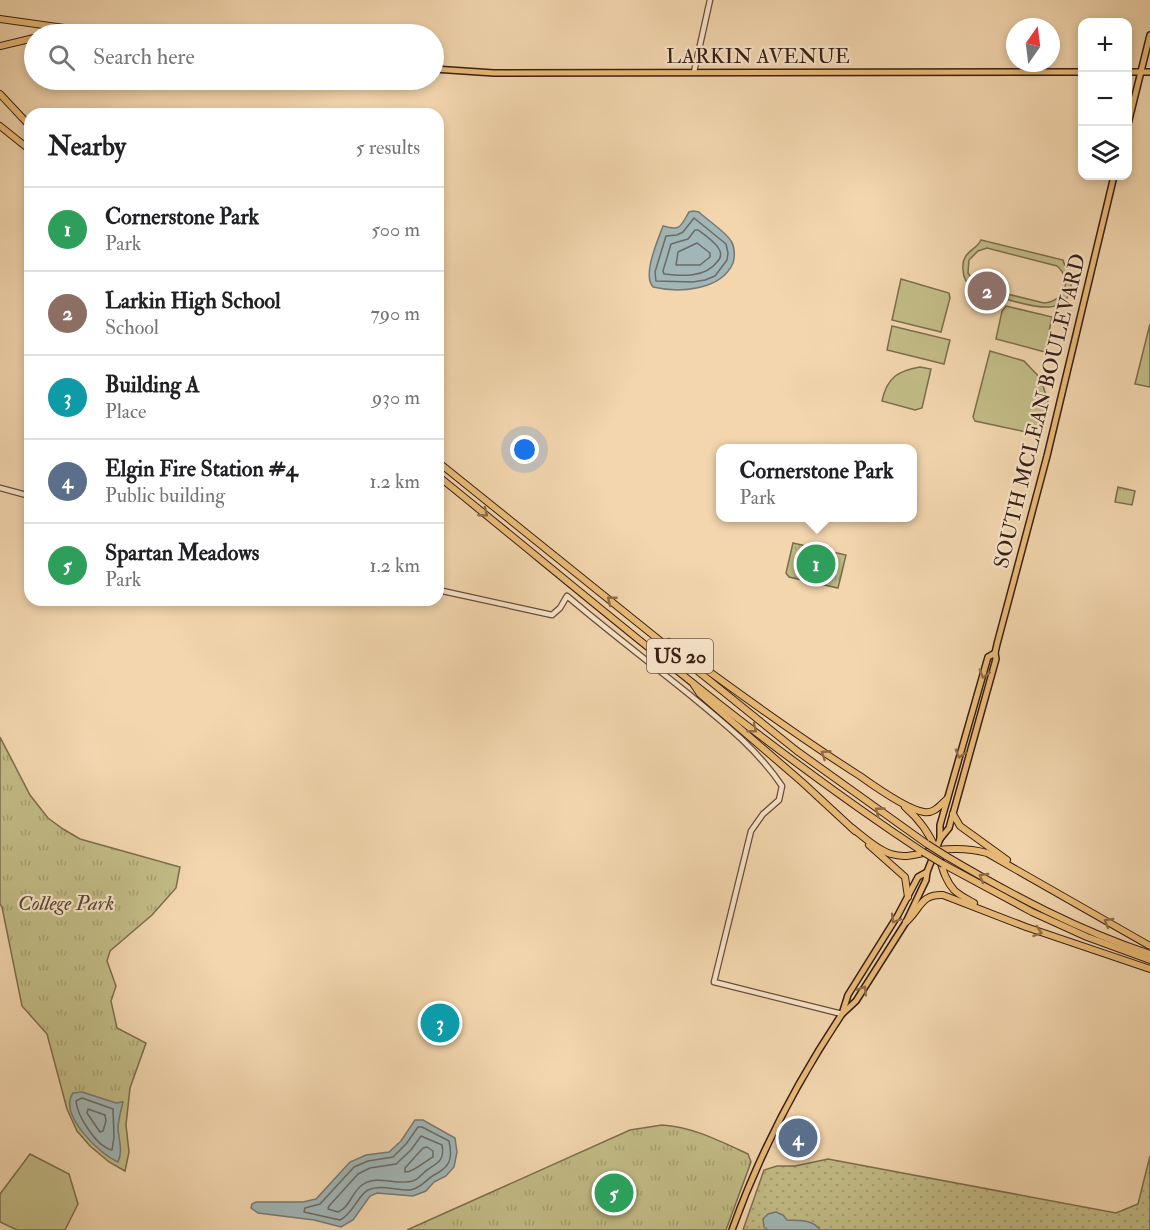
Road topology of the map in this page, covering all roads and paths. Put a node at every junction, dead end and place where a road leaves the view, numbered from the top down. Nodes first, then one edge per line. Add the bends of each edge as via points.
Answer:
1 (710, 0) edge
2 (0, 19) edge
3 (36, 24) edge
4 (1150, 35) edge
5 (24, 40) edge
6 (0, 46) edge
7 (444, 70) edge
8 (694, 72) junction
9 (1078, 72) edge
10 (1132, 72) edge
11 (1141, 72) junction
12 (1150, 72) edge
13 (0, 94) edge
14 (1132, 107) edge
15 (24, 120) edge
16 (0, 126) edge
17 (24, 145) edge
18 (1113, 180) edge
19 (444, 467) edge
20 (444, 481) edge
21 (0, 488) edge
22 (24, 494) edge
23 (444, 591) edge
24 (635, 620) junction
25 (995, 653) junction
26 (690, 680) junction
27 (888, 794) junction
28 (946, 799) junction
29 (953, 814) junction
30 (852, 828) junction
31 (940, 839) junction
32 (937, 850) junction
33 (927, 872) junction
34 (1026, 874) junction
35 (908, 897) junction
36 (984, 910) junction
37 (906, 922) junction
38 (1150, 945) edge
39 (1150, 954) edge
40 (1150, 960) edge
41 (1150, 969) edge
42 (842, 1014) junction
43 (732, 1230) edge

1 - 8 street
2 - 3 highway
4 - 11 main road
5 - 6 highway
7 - 8 main road, LARKIN AVENUE
8 - 9 main road, LARKIN AVENUE
10 - 11 main road
11 - 12 main road
11 - 14 main road
13 - 15 highway
16 - 17 highway
18 - 25 main road, SOUTH MCLEAN BOULEVARD
24 -> 19 highway, US 20
20 -> 26 highway, US 20
21 - 22 street
23 - 42 street via 552,615 567,596 707,710 772,770 782,786 779,800 751,831 714,982
27 -> 24 highway
39 -> 24 highway, US 20, bridge via 1020,898 927,844 797,751
25 -> 28 main road, SOUTH MCLEAN BOULEVARD via 988,657
25 - 29 main road, SOUTH MCLEAN BOULEVARD
26 - 30 highway via 699,694
26 -> 40 highway, US 20, bridge via 820,782 923,852 1032,912
27 - 28 highway via 927,813
27 - 32 highway via 918,819
28 - 31 main road, SOUTH MCLEAN BOULEVARD
29 - 31 main road, SOUTH MCLEAN BOULEVARD
29 - 34 highway via 960,826
30 - 32 highway via 891,854 906,856
30 - 35 highway via 904,877
31 - 32 main road, SOUTH MCLEAN BOULEVARD
32 - 33 main road, SOUTH MCLEAN BOULEVARD
32 - 34 highway via 969,848
32 - 36 highway via 945,876 955,891
33 - 35 main road, SOUTH MCLEAN BOULEVARD via 918,877
33 - 37 main road, SOUTH MCLEAN BOULEVARD
38 -> 34 highway
35 -> 42 main road, SOUTH MCLEAN BOULEVARD via 848,995
36 - 37 highway via 935,895 922,900
36 -> 41 highway
42 -> 37 main road, SOUTH MCLEAN BOULEVARD via 856,1001
42 - 43 main road, SOUTH MCLEAN BOULEVARD via 779,1117

